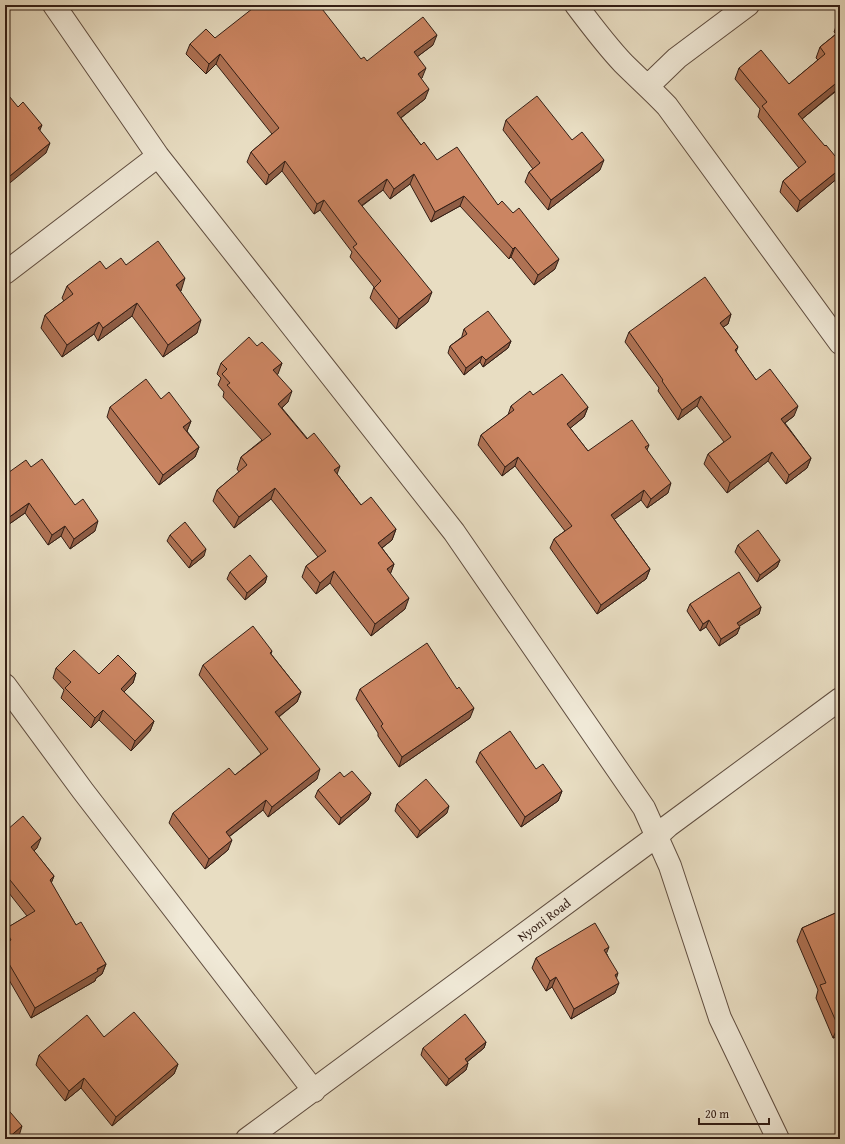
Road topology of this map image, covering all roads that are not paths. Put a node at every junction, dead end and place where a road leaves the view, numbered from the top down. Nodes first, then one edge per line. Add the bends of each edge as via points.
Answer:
1 (54, 5) edge
2 (576, 5) edge
3 (748, 5) edge
4 (648, 86) junction
5 (158, 156) junction
6 (5, 273) edge
7 (840, 343) edge
8 (5, 685) edge
9 (840, 699) edge
10 (657, 836) junction
11 (314, 1091) junction
12 (247, 1139) edge
13 (778, 1139) edge

1 - 5 street
2 - 4 street via 623,63
3 - 4 street via 677,58
4 - 7 street via 667,106
5 - 6 street
5 - 10 street via 454,532 644,808
8 - 11 street via 83,791
9 - 10 street, Nyoni Road
10 - 11 street, Nyoni Road
10 - 13 street via 670,866 720,1018
11 - 12 street, Nyoni Road

